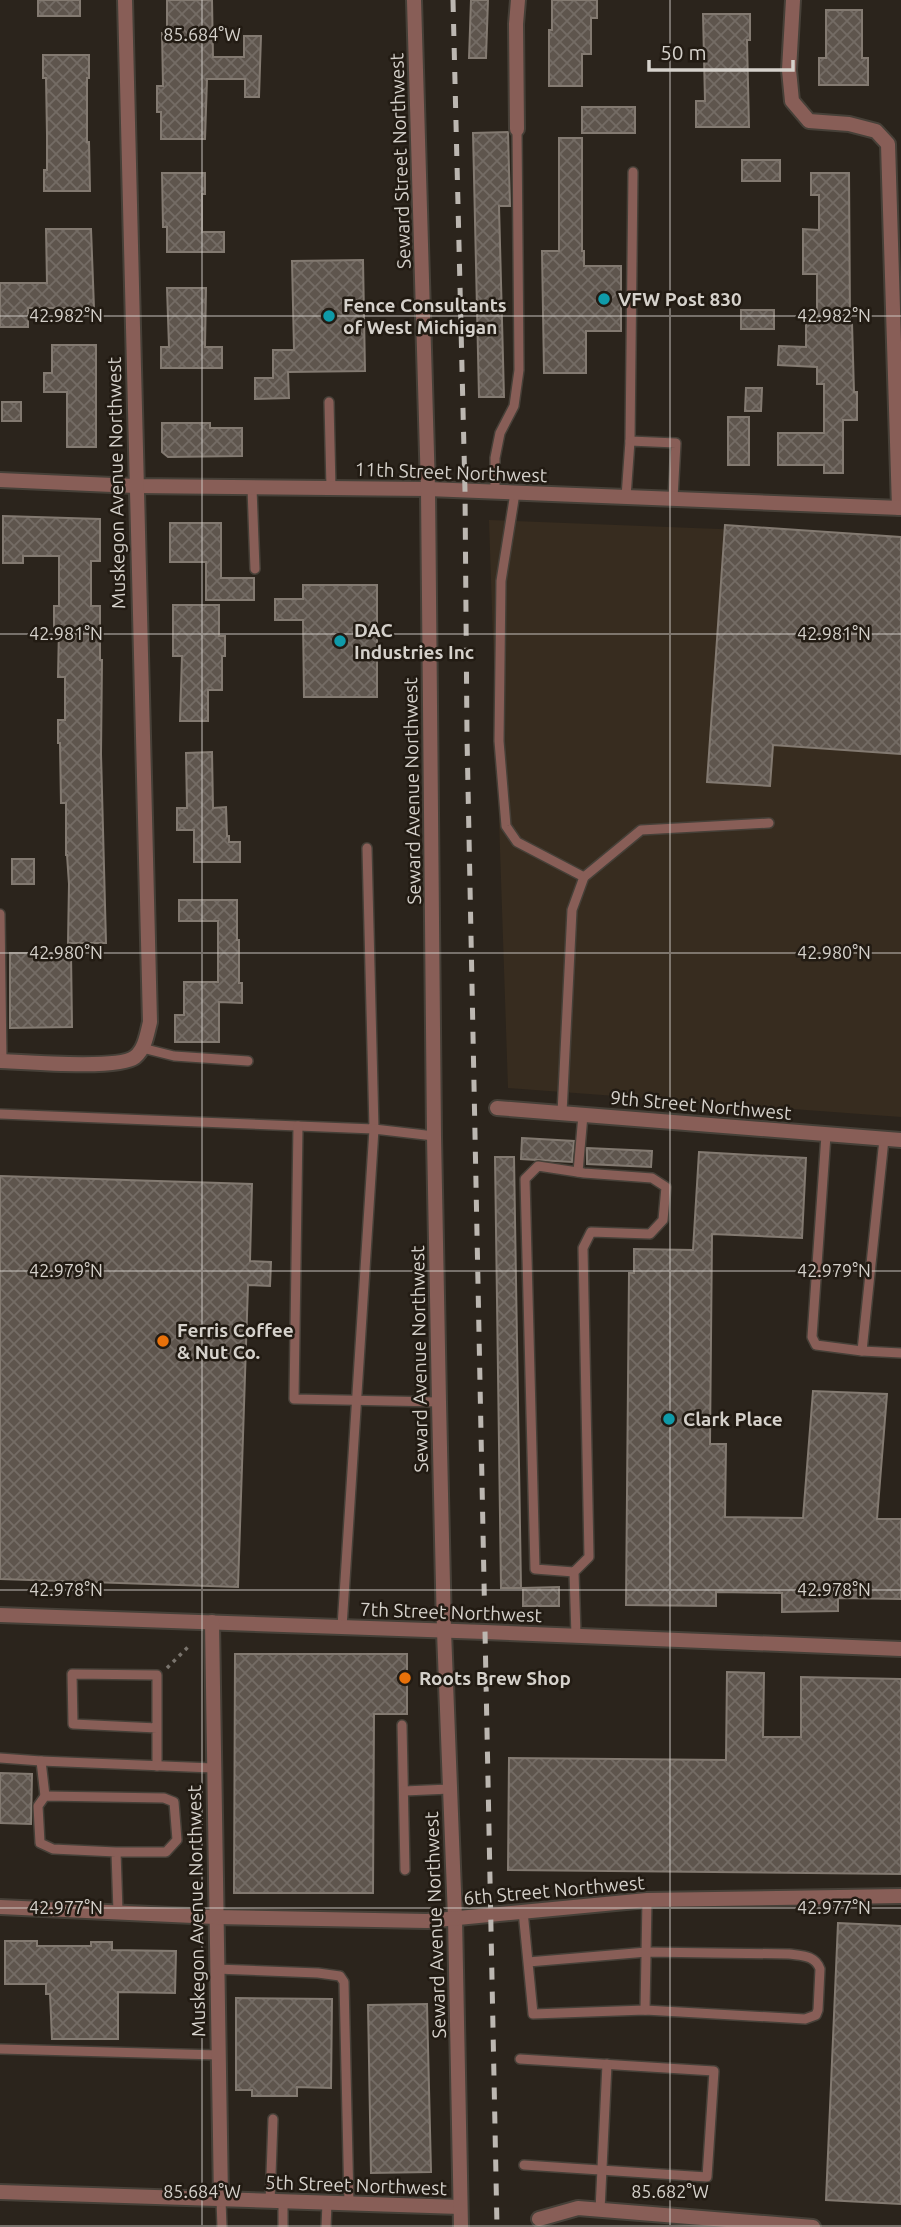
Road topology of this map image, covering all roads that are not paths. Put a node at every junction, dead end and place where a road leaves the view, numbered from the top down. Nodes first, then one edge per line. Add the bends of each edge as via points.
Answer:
1 (125, 0) edge
2 (414, 0) edge
3 (518, 0) edge
4 (793, 0) edge
5 (517, 129) joint
6 (633, 172) dead end
7 (329, 402) dead end
8 (630, 441) junction
9 (0, 480) edge
10 (135, 486) junction
11 (252, 488) junction
12 (331, 488) junction
13 (428, 489) junction
14 (495, 492) junction
15 (514, 493) junction
16 (626, 497) junction
17 (673, 498) junction
18 (900, 508) edge
19 (255, 569) dead end
20 (769, 823) dead end
21 (367, 848) dead end
22 (584, 877) junction
23 (0, 914) edge
24 (142, 1048) junction
25 (1, 1061) edge
26 (248, 1061) dead end
27 (498, 1108) dead end
28 (562, 1113) junction
29 (0, 1114) edge
30 (583, 1115) junction
31 (298, 1126) junction
32 (374, 1129) junction
33 (826, 1135) junction
34 (434, 1136) junction
35 (884, 1139) junction
36 (901, 1140) edge
37 (578, 1172) junction
38 (862, 1351) junction
39 (901, 1353) edge
40 (356, 1399) junction
41 (439, 1402) junction
42 (574, 1572) junction
43 (0, 1615) edge
44 (212, 1622) junction
45 (342, 1627) junction
46 (444, 1631) junction
47 (576, 1635) junction
48 (901, 1648) edge
49 (402, 1725) dead end
50 (157, 1728) junction
51 (0, 1758) edge
52 (41, 1760) junction
53 (157, 1766) junction
54 (213, 1768) junction
55 (450, 1788) junction
56 (404, 1791) junction
57 (45, 1796) junction
58 (116, 1852) junction
59 (405, 1870) dead end
60 (901, 1896) edge
61 (647, 1900) junction
62 (0, 1907) edge
63 (523, 1911) junction
64 (118, 1912) junction
65 (215, 1917) junction
66 (455, 1918) junction
67 (647, 1952) junction
68 (528, 1962) junction
69 (216, 1969) junction
70 (645, 2010) junction
71 (0, 2049) edge
72 (218, 2055) junction
73 (520, 2059) dead end
74 (607, 2064) junction
75 (273, 2119) dead end
76 (524, 2165) dead end
77 (602, 2170) junction
78 (0, 2192) edge
79 (221, 2200) junction
80 (276, 2202) junction
81 (327, 2203) junction
82 (349, 2204) junction
83 (460, 2207) junction
84 (600, 2210) junction
85 (539, 2219) dead end
86 (678, 2221) edge
87 (222, 2227) edge
88 (283, 2227) edge
89 (326, 2227) edge
90 (461, 2227) edge
91 (813, 2227) edge

1 - 10 street, Muskegon Avenue Northwest
2 - 13 street, Seward Street Northwest
3 - 5 street
4 - 18 street via 792,102 809,121 876,131 888,144
5 - 14 lane via 519,370 514,406 500,433 495,458
6 - 8 lane
7 - 12 lane
8 - 16 lane
8 - 17 lane via 676,443
9 - 10 street, 11th Street Northwest
10 - 11 street, 11th Street Northwest
10 - 24 street, Muskegon Avenue Northwest via 150,1022
11 - 12 street, 11th Street Northwest
11 - 19 lane
12 - 13 street, 11th Street Northwest
13 - 14 street, 11th Street Northwest
13 - 34 street, Seward Avenue Northwest
14 - 15 street, 11th Street Northwest
15 - 16 street, 11th Street Northwest
15 - 22 lane via 500,581 499,741 506,826 517,842
16 - 17 street, 11th Street Northwest
17 - 18 street, 11th Street Northwest
20 - 22 lane via 642,830
21 - 32 lane
22 - 28 lane via 572,910
23 - 25 lane
24 - 25 street via 134,1059 112,1063
24 - 26 lane via 174,1056
27 - 28 street, 9th Street Northwest
28 - 30 street, 9th Street Northwest
29 - 31 lane
30 - 33 street, 9th Street Northwest
30 - 37 lane
31 - 32 lane
31 - 40 lane via 294,1399
32 - 34 lane
32 - 40 lane
33 - 35 street, 9th Street Northwest
33 - 38 lane via 812,1337 816,1345
34 - 41 street, Seward Avenue Northwest
35 - 36 street, 9th Street Northwest
35 - 38 lane
37 - 42 lane via 538,1166 525,1179 535,1569
37 - 42 lane via 652,1178 666,1187 663,1220 650,1234 592,1232 583,1248 589,1557
38 - 39 lane
40 - 41 lane
40 - 45 lane
41 - 46 street, Seward Avenue Northwest
42 - 47 lane
43 - 44 street, 7th Street Northwest
44 - 45 street, 7th Street Northwest
44 - 54 street, Muskegon Avenue Northwest
45 - 46 street, 7th Street Northwest
46 - 47 street, 7th Street Northwest
46 - 55 street, Seward Avenue Northwest
47 - 48 street, 7th Street Northwest
49 - 56 lane
50 - 50 lane via 157,1675 72,1674 73,1724
50 - 53 lane
51 - 52 lane
52 - 53 lane
52 - 57 lane
53 - 54 lane
54 - 65 street, Muskegon Avenue Northwest
55 - 56 lane
55 - 66 street, Seward Avenue Northwest
56 - 59 lane
57 - 58 lane via 38,1806 40,1843 53,1849
57 - 58 lane via 164,1798 174,1802 177,1840 166,1852
58 - 64 lane
60 - 61 street, 6th Street Northwest
61 - 63 street, 6th Street Northwest
61 - 67 lane
62 - 64 street, 6th Street Northwest
63 - 66 street, 6th Street Northwest
63 - 68 lane
64 - 65 street, 6th Street Northwest
65 - 66 street, 6th Street Northwest
65 - 69 street, Muskegon Avenue Northwest
66 - 83 street, Seward Avenue Northwest
67 - 68 lane
67 - 70 lane
67 - 70 lane via 789,1954 809,1957 820,1969 818,2010 811,2018
68 - 70 lane via 533,2014
69 - 72 street, Muskegon Avenue Northwest
69 - 82 lane via 318,1973 340,1976 344,1982
71 - 72 lane
72 - 79 street, Muskegon Avenue Northwest
73 - 74 lane
74 - 77 lane
74 - 77 lane via 714,2071 707,2177
75 - 80 lane
76 - 77 lane
77 - 84 lane
78 - 79 street, 5th Street Northwest
79 - 80 street, 5th Street Northwest
79 - 87 lane
80 - 81 street, 5th Street Northwest
80 - 88 lane
81 - 82 street, 5th Street Northwest
81 - 89 lane
82 - 83 street, 5th Street Northwest
83 - 90 street, Seward Avenue Northwest
84 - 85 street via 578,2208
84 - 86 street
86 - 91 street

